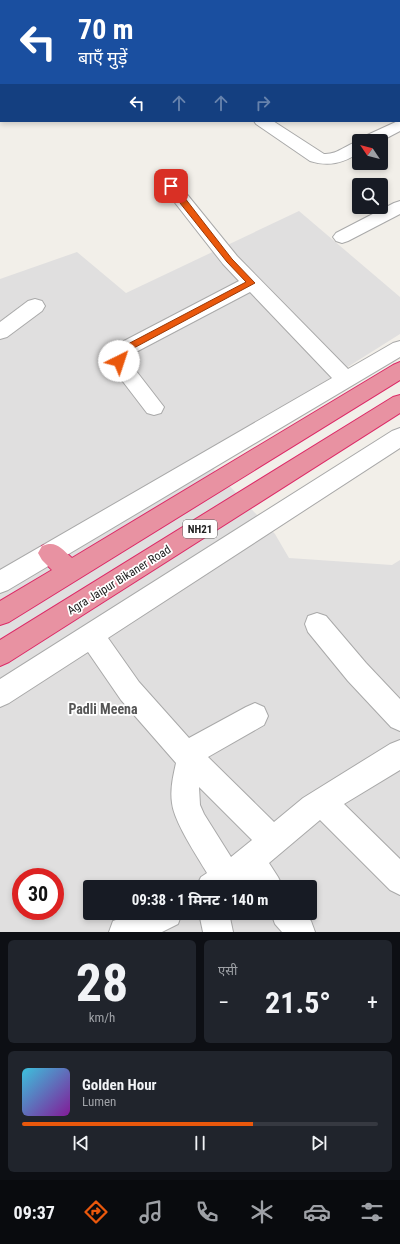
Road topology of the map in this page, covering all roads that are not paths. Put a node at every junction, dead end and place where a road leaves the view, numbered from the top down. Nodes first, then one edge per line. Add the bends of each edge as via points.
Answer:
1 (264, 122) edge
2 (400, 125) edge
3 (383, 134) edge
4 (352, 150) edge
5 (171, 186) dead end
6 (400, 207) edge
7 (342, 237) dead end
8 (251, 283) junction
9 (35, 306) dead end
10 (0, 332) edge
11 (400, 348) edge
12 (400, 370) edge
13 (346, 380) junction
14 (400, 403) edge
15 (154, 407) dead end
16 (400, 437) edge
17 (50, 553) junction
18 (70, 571) junction
19 (0, 582) edge
20 (0, 614) edge
21 (317, 624) dead end
22 (91, 636) junction
23 (0, 654) edge
24 (0, 694) edge
25 (255, 716) dead end
26 (400, 718) edge
27 (400, 754) edge
28 (190, 759) junction
29 (322, 802) junction
30 (273, 841) junction
31 (250, 861) junction
32 (217, 880) edge
33 (221, 880) edge
34 (263, 880) edge
35 (400, 880) edge
36 (154, 920) edge
37 (215, 920) edge
38 (291, 920) edge
39 (124, 932) edge
40 (218, 932) edge
41 (300, 932) edge

1 - 4 street via 316,157 325,160 337,158
2 - 3 street
5 - 8 street
6 - 7 street
8 - 13 street
8 - 15 street via 129,347 120,356 121,366
9 - 10 street
11 - 13 street
12 - 18 highway, NH21
13 - 17 street
14 - 23 highway, Agra Jaipur Bikaner Road / NH21
16 - 22 street
17 - 18 highway
17 - 19 street
18 - 20 highway, NH21
21 - 26 street
22 - 24 street
22 - 28 street via 130,691
25 - 28 street via 198,748
27 - 29 street
28 - 30 street
28 - 32 street via 185,783 186,805
29 - 30 street
29 - 35 street
30 - 31 street
31 - 33 street
31 - 34 street
36 - 39 street
37 - 40 street
38 - 41 street

